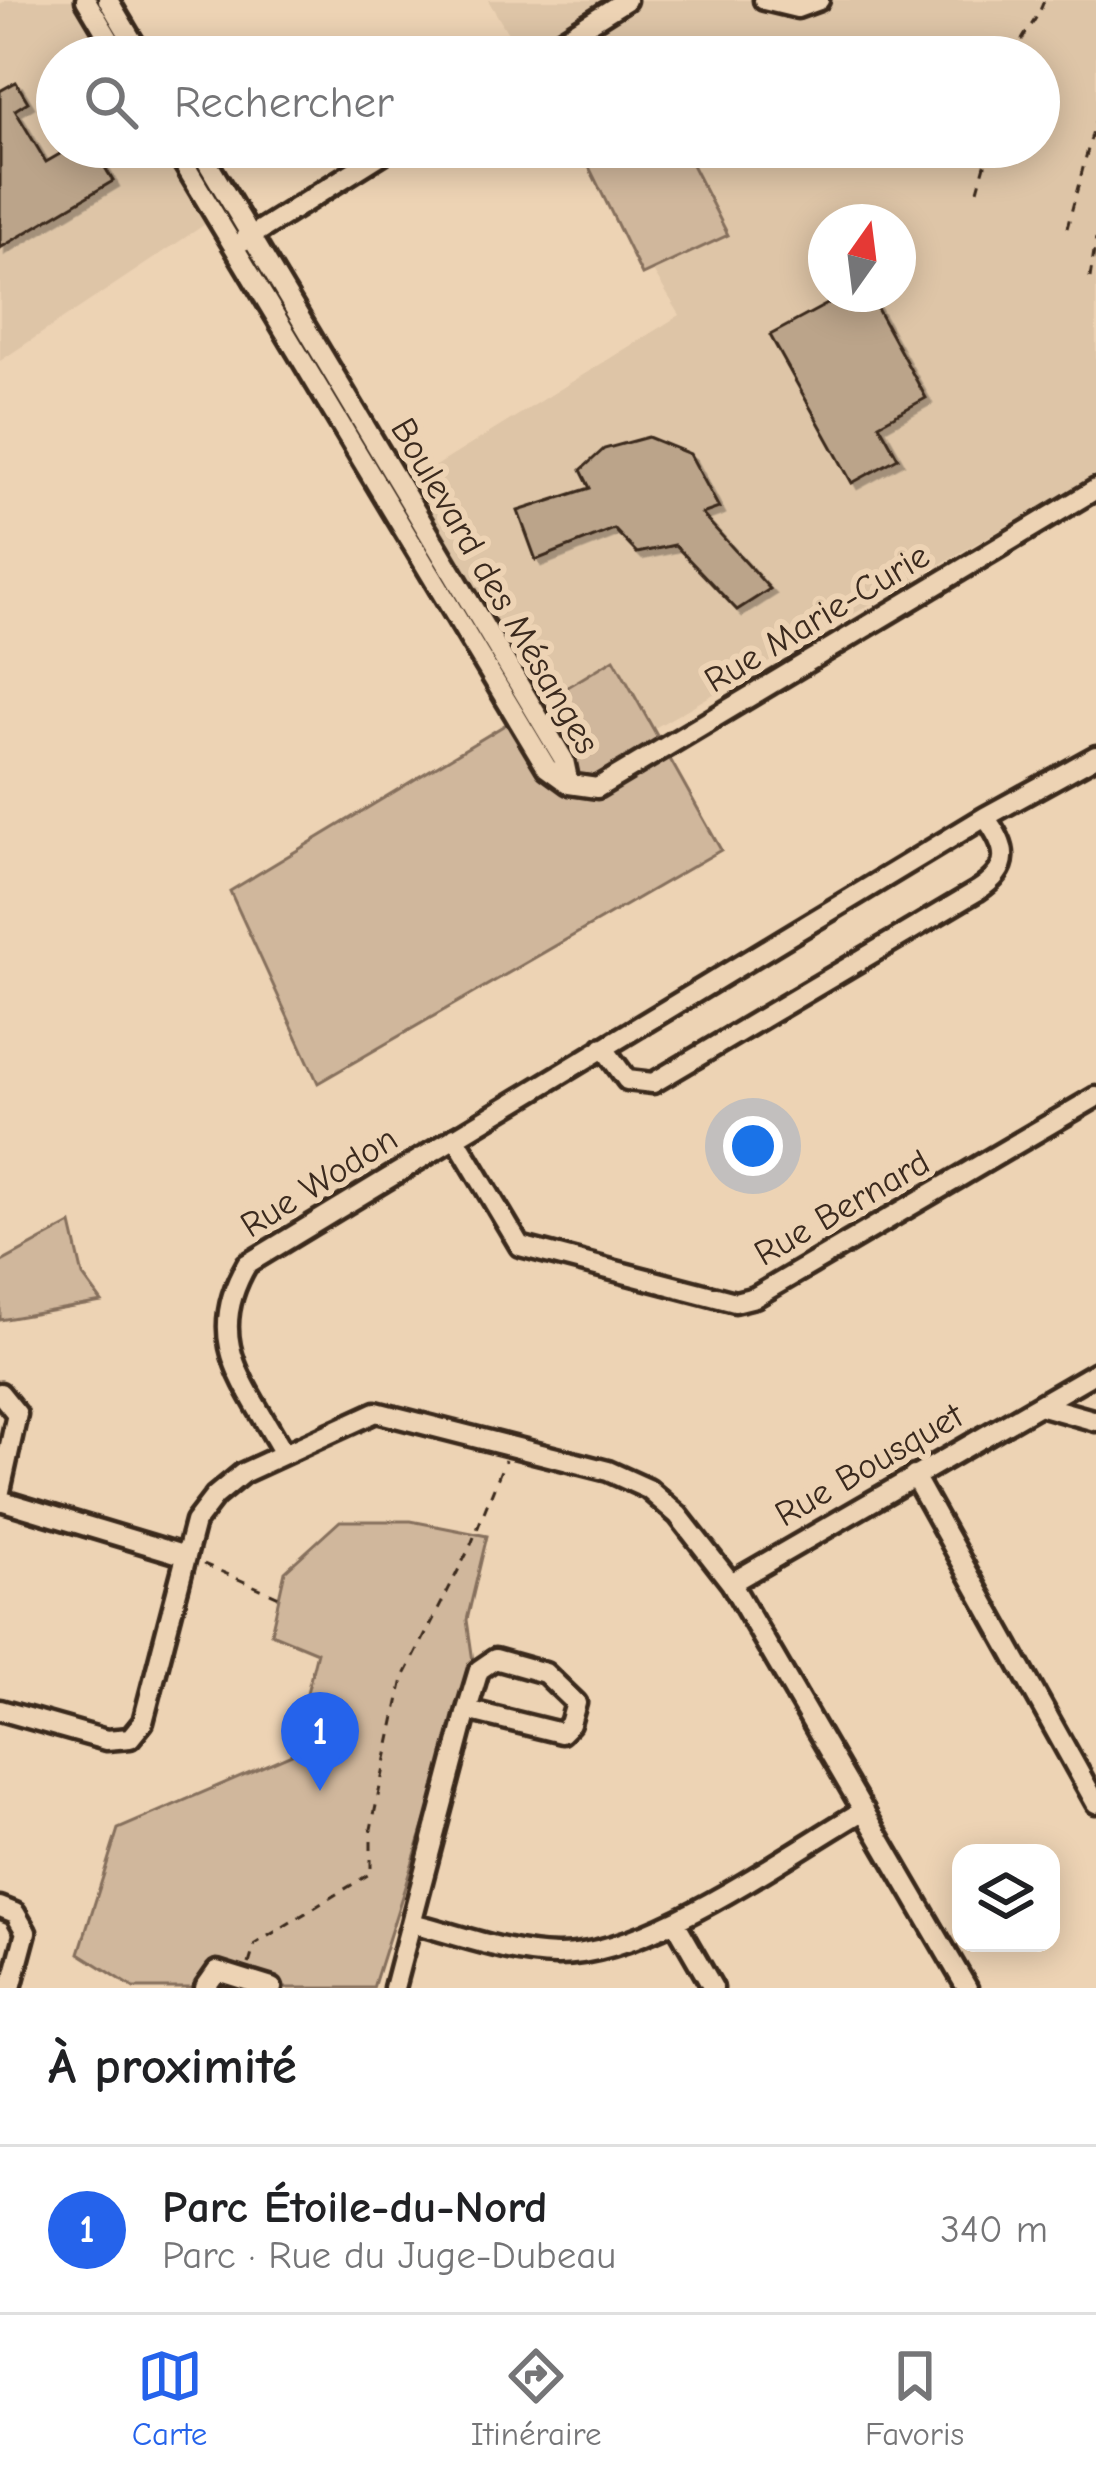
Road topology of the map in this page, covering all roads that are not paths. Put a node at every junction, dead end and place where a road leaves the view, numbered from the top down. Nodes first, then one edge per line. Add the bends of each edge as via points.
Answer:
1 (86, 0) edge
2 (108, 0) edge
3 (626, 0) edge
4 (764, 0) edge
5 (819, 0) edge
6 (107, 36) edge
7 (129, 36) edge
8 (569, 36) edge
9 (189, 168) edge
10 (208, 168) edge
11 (359, 168) edge
12 (243, 241) junction
13 (1096, 489) edge
14 (1096, 756) edge
15 (569, 784) joint
16 (986, 817) junction
17 (603, 1047) junction
18 (1096, 1097) edge
19 (455, 1138) junction
20 (1096, 1372) edge
21 (0, 1393) edge
22 (1039, 1405) junction
23 (1096, 1420) edge
24 (283, 1453) junction
25 (914, 1476) junction
26 (0, 1491) edge
27 (0, 1500) edge
28 (186, 1556) junction
29 (731, 1583) junction
30 (0, 1710) edge
31 (467, 1710) junction
32 (1096, 1804) edge
33 (864, 1810) junction
34 (0, 1907) edge
35 (675, 1922) junction
36 (412, 1923) junction
37 (8, 1976) edge
38 (205, 1988) edge
39 (272, 1988) edge
40 (394, 1988) edge
41 (713, 1988) edge
42 (967, 1988) edge

1 - 6 street
2 - 7 street
3 - 8 street
4 - 5 street via 797,8
9 - 12 street, Boulevard des Mésanges
10 - 12 street, Boulevard des Mésanges
11 - 12 street
12 - 15 street, Boulevard des Mésanges via 564,760
13 - 15 street, Rue Marie-Curie via 597,788
14 - 16 street, Rue Wodon
16 - 17 street, Rue Wodon
16 - 17 street via 1006,845 1005,861 977,891 645,1086 627,1080
17 - 19 street, Rue Wodon
18 - 19 street, Rue Bernard via 755,1297 735,1301 520,1246
19 - 24 street, Rue Wodon via 267,1249 230,1293 226,1349
20 - 22 street, Rue Bousquet
21 - 26 street via 16,1414
22 - 23 street
22 - 25 street, Rue Bousquet
24 - 28 street via 215,1496 195,1522
24 - 29 street via 376,1412 608,1471 678,1514
25 - 29 street, Rue Bousquet
25 - 32 street
27 - 28 street
28 - 30 street via 143,1722 130,1738 106,1740
29 - 33 street
31 - 31 street via 561,1733 576,1702 545,1673 495,1659 478,1670
31 - 36 street
33 - 35 street
33 - 42 street
34 - 37 street via 15,1913 26,1932
35 - 36 street via 561,1956
35 - 41 street
36 - 40 street
38 - 39 street via 218,1971

